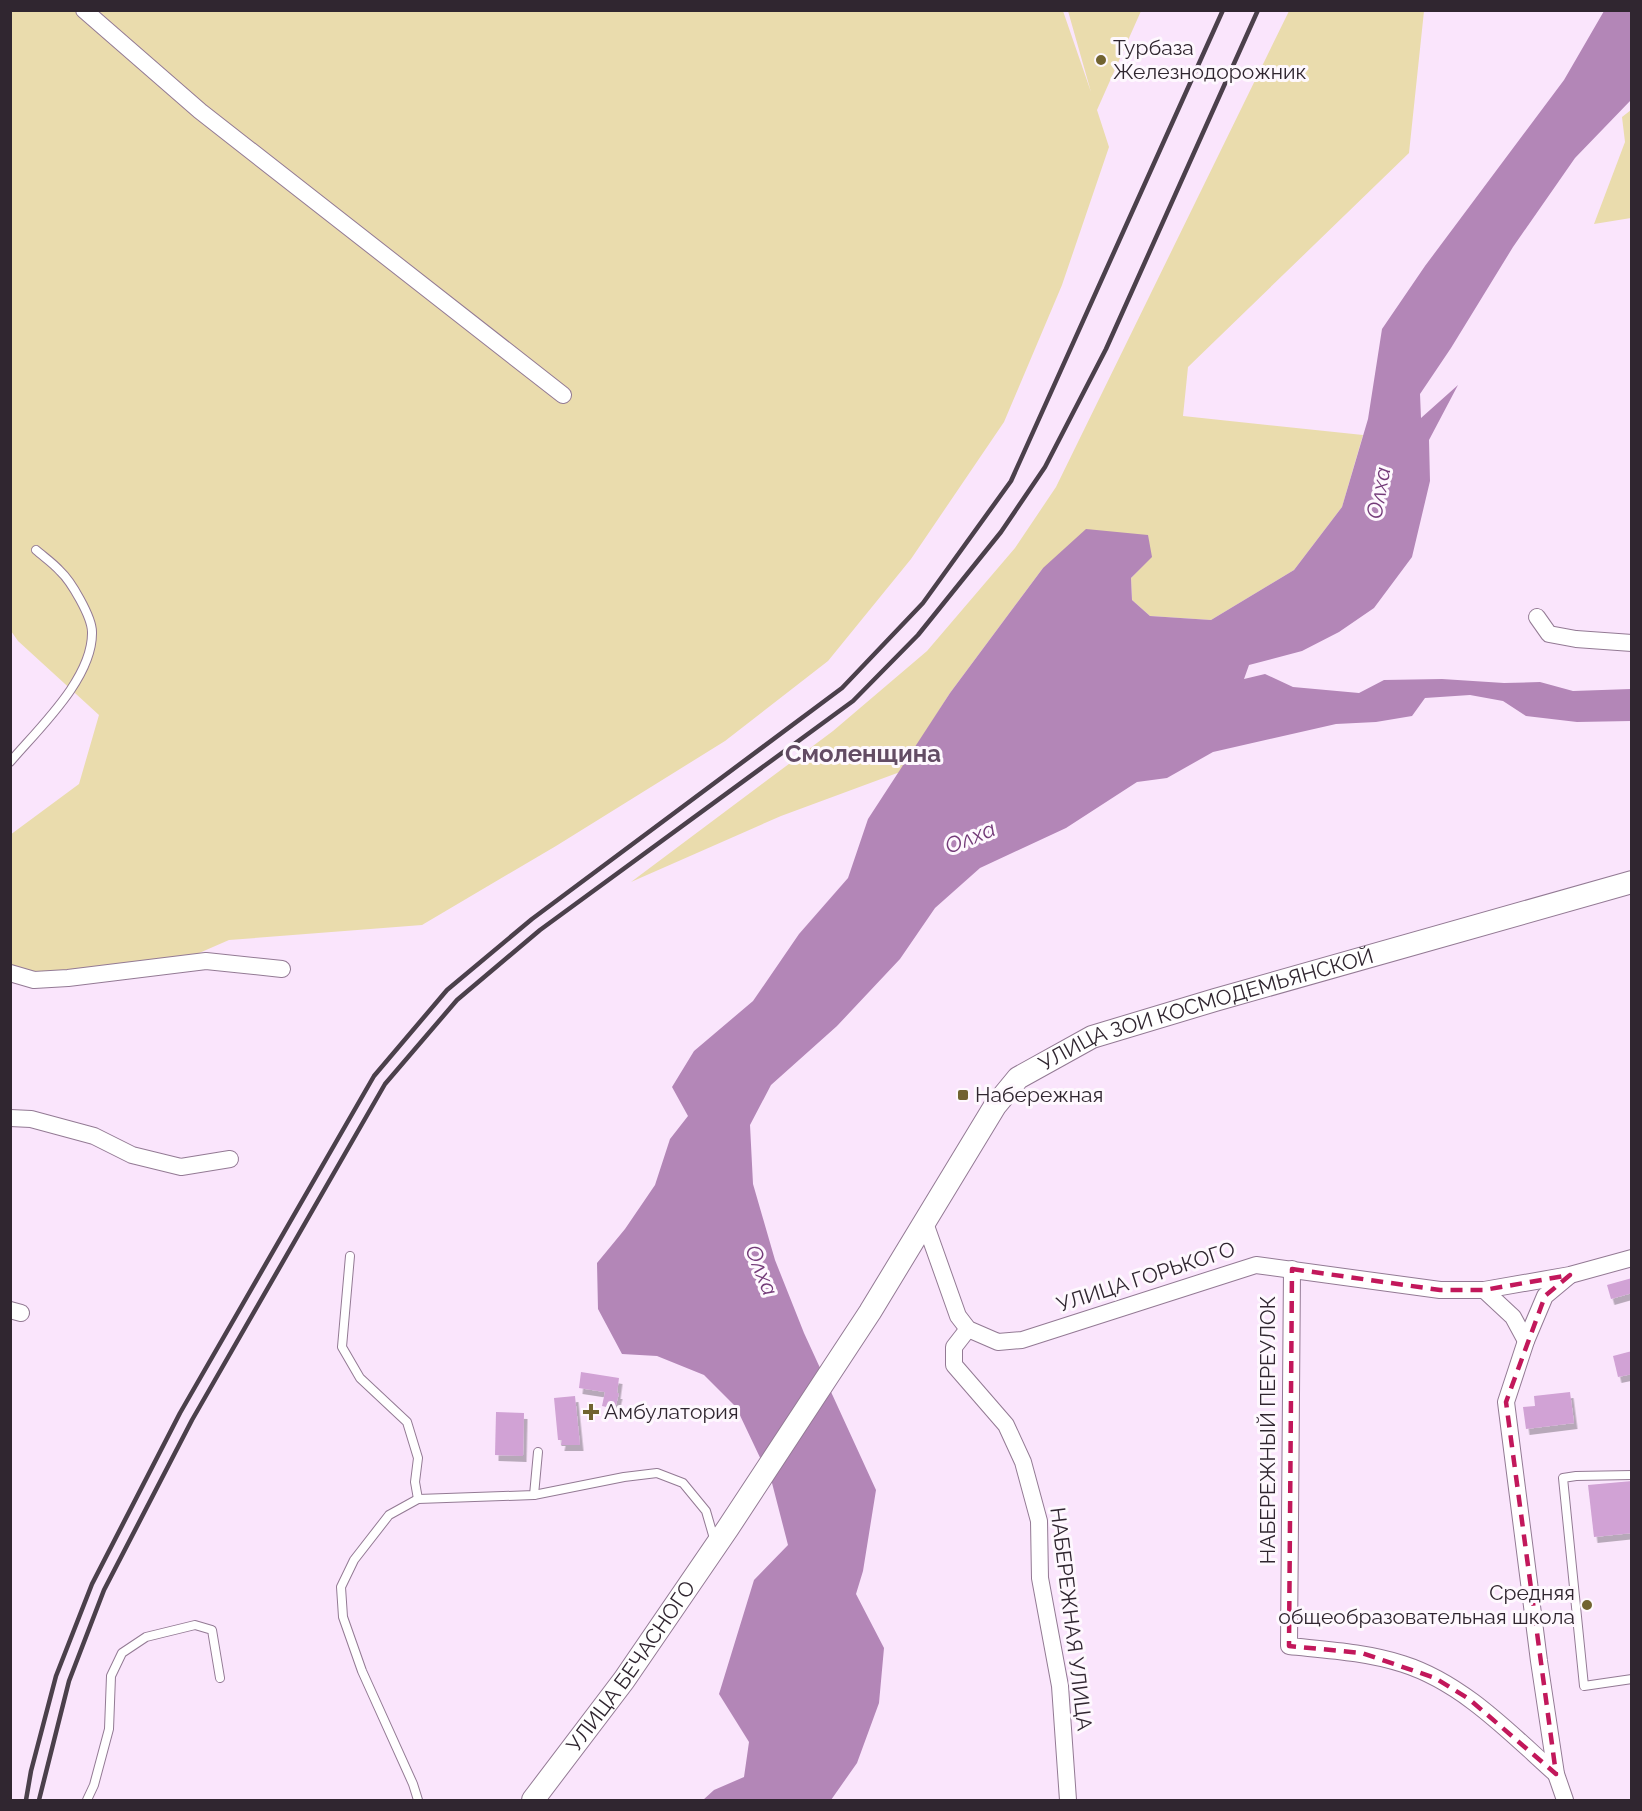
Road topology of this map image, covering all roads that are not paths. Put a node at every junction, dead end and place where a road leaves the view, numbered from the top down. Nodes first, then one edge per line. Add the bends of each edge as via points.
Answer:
1 (84, 10) edge
2 (563, 395) dead end
3 (36, 550) dead end
4 (1537, 617) dead end
5 (1632, 643) edge
6 (10, 762) edge
7 (1632, 882) edge
8 (282, 969) dead end
9 (10, 973) edge
10 (10, 1118) edge
11 (230, 1159) dead end
12 (925, 1223) junction
13 (350, 1256) dead end
14 (1632, 1258) edge
15 (1292, 1269) junction
16 (1570, 1275) junction
17 (1484, 1290) junction
18 (870, 1312) joint
19 (968, 1329) junction
20 (1526, 1341) junction
21 (538, 1452) dead end
22 (1632, 1475) edge
23 (534, 1495) junction
24 (418, 1499) junction
25 (722, 1537) junction
26 (220, 1678) dead end
27 (1632, 1679) edge
28 (1556, 1774) junction
29 (87, 1800) edge
30 (418, 1800) edge
31 (535, 1800) edge
32 (1068, 1800) edge
33 (1565, 1800) edge

1 - 2 street via 200,111
3 - 6 lane via 62,572 83,606 92,630 89,655 70,691
4 - 5 street via 1549,634
7 - 12 main road, УЛИЦА ЗОИ КОСМОДЕМЬЯНСКОЙ via 1092,1037 1018,1078 982,1125
8 - 9 street via 206,962 34,980
10 - 11 street via 31,1119 94,1136 132,1155 181,1167
12 - 18 main road, УЛИЦА ЗОИ КОСМОДЕМЬЯНСКОЙ
12 - 19 street via 958,1316
13 - 24 lane via 342,1347 360,1378 407,1422 418,1458
14 - 16 street, УЛИЦА ГОРЬКОГО
15 - 17 street, УЛИЦА ГОРЬКОГО via 1440,1290
15 - 19 street, УЛИЦА ГОРЬКОГО via 1256,1265 1022,1340 998,1342
15 - 28 street, НАБЕРЕЖНЫЙ ПЕРЕУЛОК via 1289,1646 1362,1653 1404,1664 1435,1678 1469,1699
16 - 17 street, УЛИЦА ГОРЬКОГО
16 - 20 street via 1545,1296
17 - 20 street via 1513,1317
18 - 25 main road, УЛИЦА БЕЧАСНОГО
19 - 32 street, НАБЕРЕЖНАЯ УЛИЦА via 954,1347 954,1365 1006,1425 1023,1462 1040,1521 1040,1578 1060,1686
20 - 28 street via 1506,1402
21 - 23 lane
22 - 27 lane via 1563,1478 1584,1686
23 - 24 lane
23 - 25 lane via 657,1473 683,1484
24 - 30 lane via 389,1515 354,1560 340,1587 343,1617 362,1671
25 - 31 main road, УЛИЦА БЕЧАСНОГО
26 - 29 lane via 212,1630 195,1625 146,1638 122,1653 111,1677 109,1730
28 - 33 street

